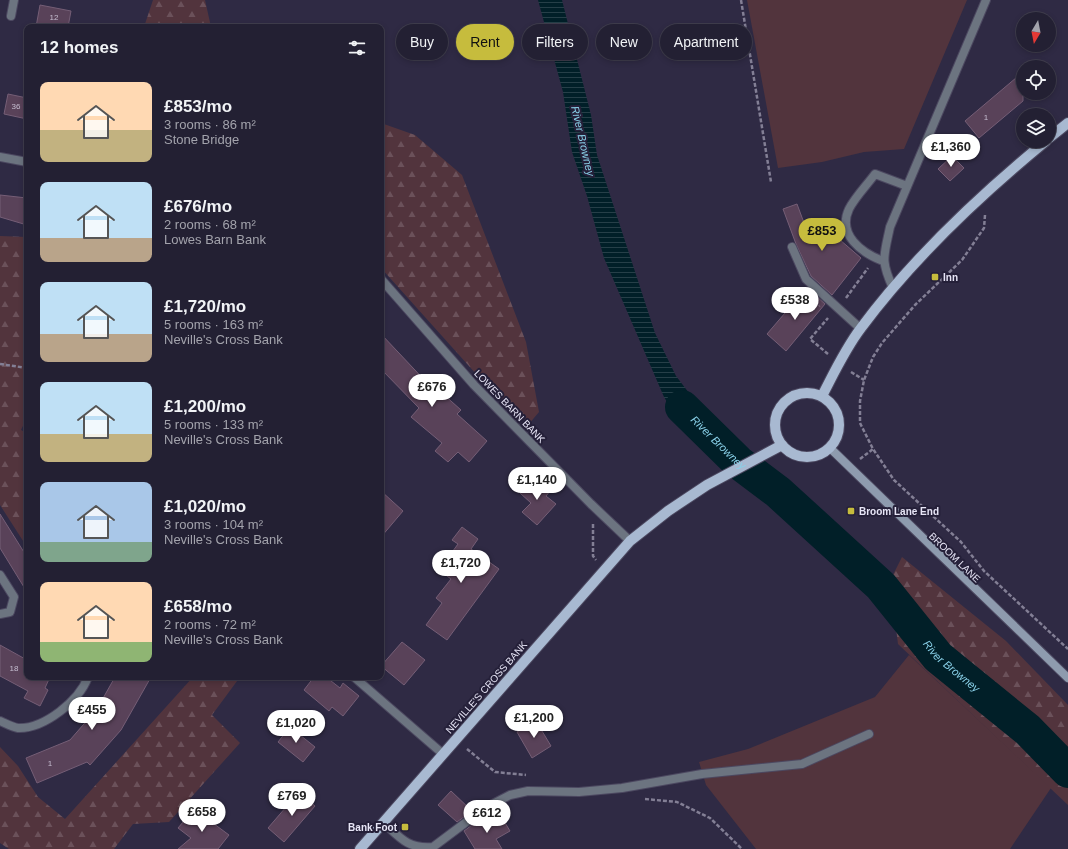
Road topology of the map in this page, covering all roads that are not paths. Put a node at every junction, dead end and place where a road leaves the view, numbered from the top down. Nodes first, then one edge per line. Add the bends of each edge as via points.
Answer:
1 (14, 0) edge
2 (986, 0) edge
3 (11, 16) dead end
4 (1068, 123) edge
5 (1056, 132) edge
6 (1037, 148) edge
7 (0, 157) edge
8 (24, 161) edge
9 (907, 186) junction
10 (792, 247) dead end
11 (883, 261) junction
12 (384, 282) edge
13 (893, 288) junction
14 (861, 329) junction
15 (822, 396) junction
16 (782, 445) junction
17 (830, 448) junction
18 (630, 541) junction
19 (0, 575) edge
20 (0, 614) edge
21 (1068, 678) edge
22 (87, 680) edge
23 (357, 680) edge
24 (0, 721) edge
25 (869, 734) dead end
26 (443, 754) junction
27 (383, 822) junction
28 (360, 849) edge

1 - 3 street
2 - 9 street
4 - 5 main road
6 - 13 main road via 1009,171 935,242
7 - 8 street
9 - 11 street via 890,227
9 - 11 street via 875,174 850,209 846,222 849,237 862,251
10 - 14 street via 806,279
11 - 13 street
12 - 18 street, LOWES BARN BANK via 474,385
13 - 14 main road
14 - 15 main road via 838,364
15 - 16 main road via 808,394 794,396 786,401 776,418 775,428
15 - 17 main road via 833,406 839,420 836,440
16 - 17 main road via 790,452 811,457
16 - 18 main road, NEVILLE'S CROSS BANK via 707,484
17 - 21 main road, BROOM LANE
18 - 26 main road, NEVILLE'S CROSS BANK
19 - 20 street via 14,597 10,612
22 - 24 street via 64,708 44,722 17,728
23 - 26 street
25 - 27 street via 802,764 702,774 622,788 579,792 528,791 510,795 485,808 433,847 423,849 412,847
26 - 27 main road, NEVILLE'S CROSS BANK
27 - 28 main road, NEVILLE'S CROSS BANK

